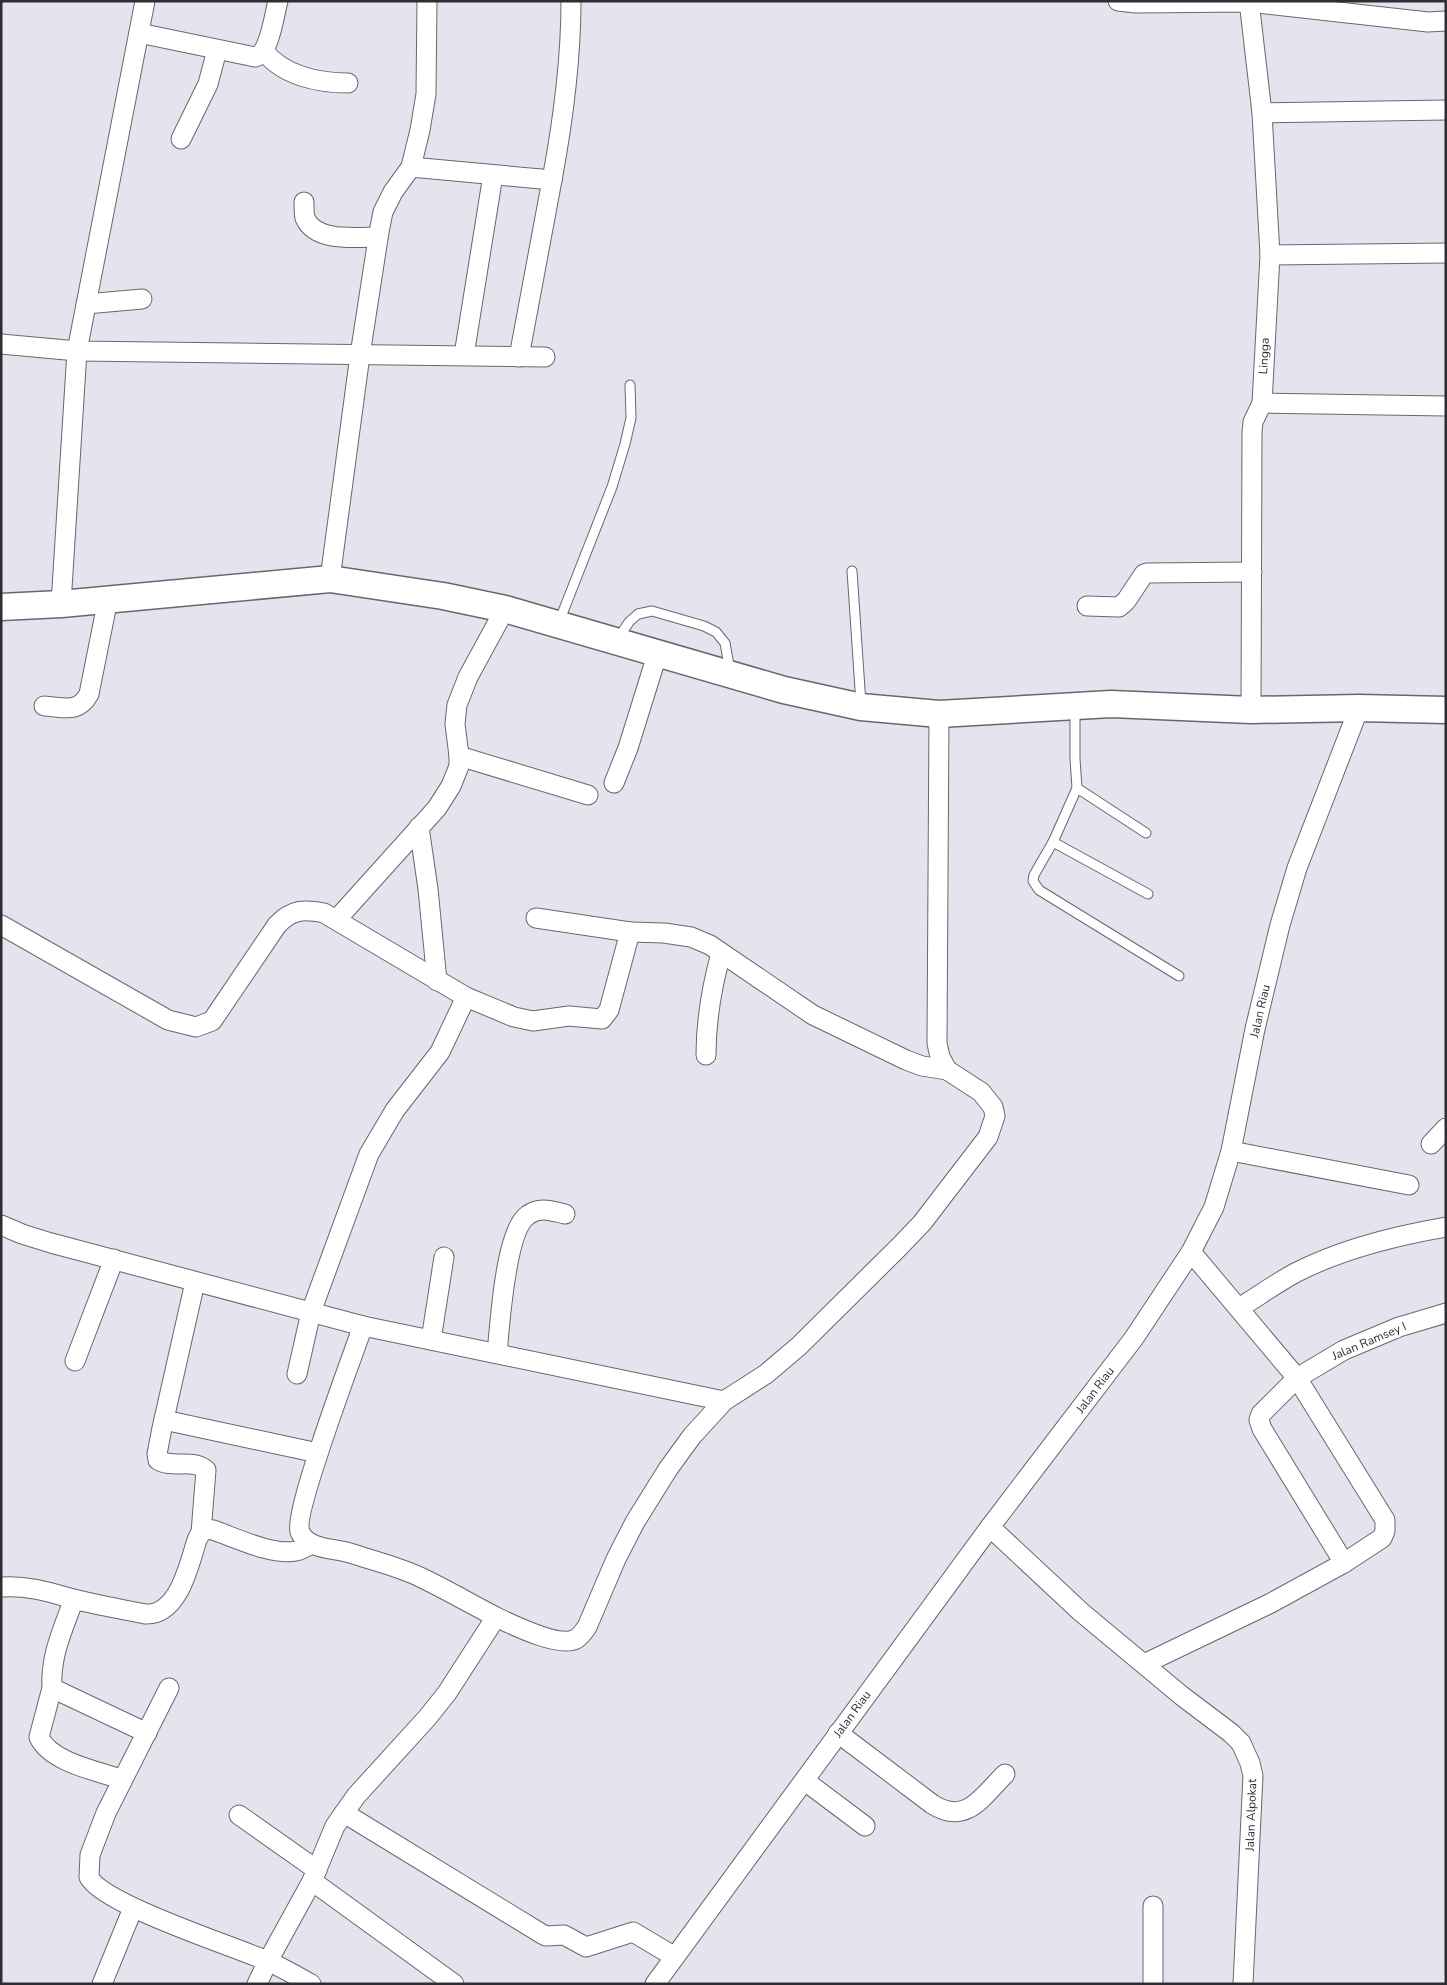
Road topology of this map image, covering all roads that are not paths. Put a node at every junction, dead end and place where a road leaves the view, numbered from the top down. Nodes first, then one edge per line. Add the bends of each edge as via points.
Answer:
1 (145, 1) edge
2 (278, 1) edge
3 (427, 1) edge
4 (571, 1) edge
5 (1118, 1) edge
6 (1249, 2) edge
7 (1446, 21) edge
8 (139, 33) junction
9 (217, 50) junction
10 (264, 51) junction
11 (348, 83) dead end
12 (1446, 110) edge
13 (1262, 112) junction
14 (181, 139) dead end
15 (411, 166) junction
16 (494, 175) junction
17 (552, 180) junction
18 (304, 202) dead end
19 (378, 237) junction
20 (1446, 253) edge
21 (1270, 255) junction
22 (142, 299) dead end
23 (86, 304) junction
24 (1, 344) edge
25 (77, 352) junction
26 (360, 355) junction
27 (464, 356) junction
28 (519, 357) junction
29 (545, 358) dead end
30 (630, 384) dead end
31 (1262, 404) junction
32 (1446, 406) edge
33 (852, 571) dead end
34 (1252, 572) junction
35 (330, 579) junction
36 (108, 599) junction
37 (61, 604) junction
38 (1087, 606) dead end
39 (1, 607) edge
40 (505, 609) junction
41 (558, 624) junction
42 (616, 641) junction
43 (658, 654) junction
44 (730, 674) junction
45 (1075, 705) junction
46 (44, 706) dead end
47 (861, 707) junction
48 (1359, 708) junction
49 (1251, 710) junction
50 (1446, 710) edge
51 (939, 714) junction
52 (460, 756) junction
53 (614, 783) dead end
54 (1077, 788) junction
55 (588, 795) dead end
56 (420, 827) junction
57 (1146, 833) dead end
58 (1053, 842) junction
59 (1148, 894) dead end
60 (536, 918) dead end
61 (337, 920) junction
62 (1, 925) edge
63 (630, 932) junction
64 (721, 953) junction
65 (1179, 976) dead end
66 (437, 981) junction
67 (466, 997) junction
68 (706, 1055) dead end
69 (947, 1070) junction
70 (1446, 1128) edge
71 (1431, 1144) dead end
72 (1231, 1151) junction
73 (1409, 1185) dead end
74 (565, 1214) dead end
75 (1, 1225) edge
76 (1446, 1227) edge
77 (1192, 1252) junction
78 (444, 1257) dead end
79 (114, 1260) junction
80 (195, 1282) junction
81 (1239, 1308) junction
82 (311, 1312) junction
83 (1446, 1313) edge
84 (363, 1326) junction
85 (432, 1340) junction
86 (497, 1353) junction
87 (75, 1361) dead end
88 (297, 1374) dead end
89 (1297, 1378) junction
90 (724, 1401) junction
91 (164, 1420) junction
92 (318, 1453) junction
93 (990, 1527) junction
94 (201, 1533) junction
95 (311, 1544) junction
96 (1344, 1563) junction
97 (1, 1587) edge
98 (74, 1599) junction
99 (496, 1617) junction
100 (1144, 1664) junction
101 (52, 1688) junction
102 (169, 1688) dead end
103 (147, 1733) junction
104 (838, 1733) junction
105 (1005, 1774) dead end
106 (121, 1780) junction
107 (805, 1781) junction
108 (344, 1813) junction
109 (239, 1815) dead end
110 (865, 1826) dead end
111 (314, 1876) junction
112 (1153, 1906) dead end
113 (133, 1908) junction
114 (674, 1957) junction
115 (268, 1961) junction
116 (102, 1984) edge
117 (257, 1984) edge
118 (311, 1984) edge
119 (454, 1984) edge
120 (655, 1984) edge
121 (1153, 1984) edge
122 (1243, 1984) edge

1 - 8 street
2 - 10 street
3 - 15 street via 426,94
4 - 17 street via 571,43
5 - 6 street
6 - 7 street via 1428,22
6 - 13 street, Lingga
8 - 9 street
8 - 23 street
9 - 10 street via 250,57 259,56
9 - 14 street via 208,84
10 - 11 street via 270,60 286,69 323,83
12 - 13 street
13 - 21 street, Lingga
15 - 16 street
15 - 19 street via 383,212
16 - 17 street
16 - 27 street
17 - 28 street
18 - 19 street via 305,217 322,233
19 - 26 street
20 - 21 street
21 - 31 street, Lingga
22 - 23 street
23 - 25 street
24 - 25 street
25 - 26 street
25 - 37 street
26 - 27 street
26 - 35 street
27 - 28 street
28 - 29 street
30 - 41 lane via 630,418 625,444 612,487
31 - 32 street
31 - 34 street, Lingga via 1252,432
33 - 47 lane
34 - 38 street via 1147,573 1119,607
34 - 49 street, Lingga
35 - 36 main road
35 - 40 main road
36 - 37 main road
36 - 46 street via 89,694 76,708
37 - 39 main road
40 - 41 main road
40 - 52 street via 468,677 457,705 455,724
41 - 42 main road
42 - 43 main road
42 - 44 lane via 638,614 652,611 668,615 716,632 725,643
43 - 44 main road
43 - 53 street
44 - 47 main road
45 - 49 main road
45 - 51 main road
45 - 54 lane
47 - 51 main road
48 - 49 main road
48 - 50 main road
48 - 72 street, Jalan Riau via 1297,868 1280,925
51 - 69 street via 937,1032 940,1057
52 - 55 street
52 - 56 street via 445,797
54 - 57 lane
54 - 58 lane
56 - 61 street
56 - 66 street
58 - 59 lane
58 - 65 lane via 1034,875 1036,887
60 - 63 street
61 - 62 street via 304,910 283,918 212,1021 196,1027 168,1020
61 - 66 street
63 - 64 street via 682,934
63 - 67 street via 609,1010 602,1019 569,1016 525,1020
64 - 68 street via 709,1009
64 - 69 street via 813,1016 914,1063
66 - 67 street
67 - 82 street via 440,1052 395,1110 369,1154
69 - 90 street via 981,1092 993,1106 995,1116 988,1137 922,1223 899,1247 798,1346 766,1374
70 - 71 street
72 - 73 street
72 - 77 street, Jalan Riau via 1214,1207
74 - 86 street via 539,1210 527,1215 517,1228 503,1290
75 - 79 street
76 - 81 street via 1338,1254 1294,1274
77 - 81 street
77 - 93 street, Jalan Riau via 1134,1338
78 - 85 street
79 - 80 street
79 - 87 street
80 - 82 street
80 - 91 street
81 - 89 street
82 - 84 street
82 - 88 street
83 - 89 street, Jalan Ramsey I via 1399,1327 1344,1350
84 - 85 street
84 - 92 street
85 - 86 street
86 - 90 street
89 - 96 street, Jalan Ramsey I via 1262,1414 1260,1424
89 - 96 street via 1385,1520 1382,1538
90 - 99 street via 692,1436 650,1497 580,1636 558,1641
91 - 92 street
91 - 94 street via 158,1460 165,1464 202,1466 206,1470
92 - 95 street via 299,1523 300,1532
93 - 100 street, Jalan Alpokat via 1081,1612
93 - 104 street, Jalan Riau
94 - 95 street via 209,1529 284,1552 297,1551
94 - 98 street via 178,1592 161,1611 145,1614
95 - 99 street via 400,1569
96 - 100 street via 1271,1603
97 - 98 street via 27,1587
98 - 101 street via 54,1654
99 - 108 street via 448,1693
100 - 122 street, Jalan Alpokat via 1231,1733 1241,1743 1250,1763 1252,1796
101 - 103 street
101 - 106 street via 39,1737 44,1747 61,1758
102 - 103 street
103 - 106 street
104 - 105 street via 932,1804 949,1812 959,1813 969,1808
104 - 107 street, Jalan Riau
106 - 113 street via 93,1844 88,1877 99,1890
107 - 110 street
107 - 114 street, Jalan Riau
108 - 111 street
108 - 114 street via 546,1936 564,1935 586,1947 633,1932
109 - 111 street
111 - 115 street
111 - 119 street
112 - 121 street
113 - 115 street
113 - 116 street
114 - 120 street, Jalan Riau
115 - 117 street
115 - 118 street

